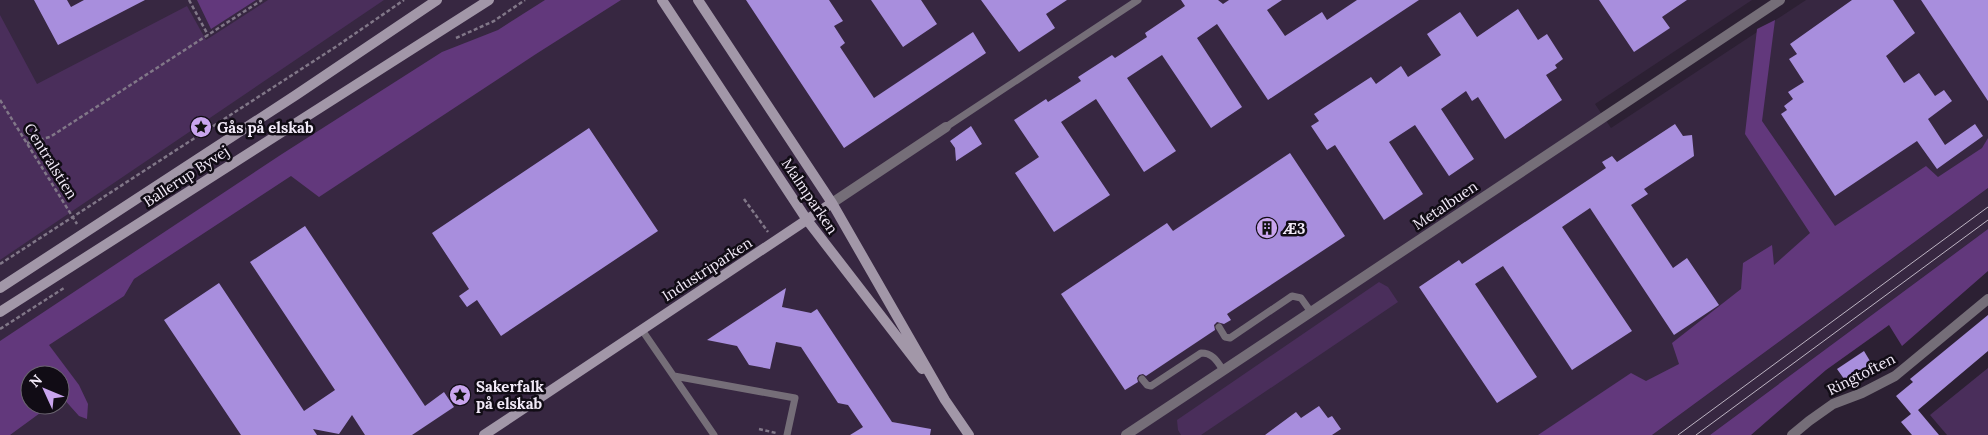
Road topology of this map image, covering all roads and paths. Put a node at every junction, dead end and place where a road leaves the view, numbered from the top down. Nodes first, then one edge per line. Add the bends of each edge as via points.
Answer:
1 (189, 0) edge
2 (262, 0) edge
3 (404, 0) edge
4 (437, 0) edge
5 (489, 0) edge
6 (662, 0) edge
7 (698, 0) edge
8 (1138, 0) edge
9 (1780, 0) edge
10 (208, 36) junction
11 (0, 100) edge
12 (946, 127) joint
13 (27, 143) junction
14 (744, 199) dead end
15 (832, 203) junction
16 (74, 218) junction
17 (807, 220) junction
18 (83, 233) junction
19 (774, 242) junction
20 (0, 264) edge
21 (0, 288) edge
22 (1988, 300) edge
23 (0, 312) edge
24 (1311, 312) junction
25 (1219, 327) dead end
26 (642, 330) junction
27 (1223, 370) junction
28 (674, 376) junction
29 (1142, 379) dead end
30 (945, 400) junction
31 (759, 429) dead end
32 (484, 435) edge
33 (714, 435) edge
34 (786, 435) edge
35 (969, 435) edge
36 (1126, 435) edge
37 (1792, 435) edge

1 - 10 path
2 - 10 path
3 - 16 path
4 - 18 street, Ballerup Byvej
5 - 23 street, Ballerup Byvej
6 - 17 street, Malmparken
7 - 15 street, Malmparken
8 - 12 lane
9 - 24 street, Metalbuen
10 - 13 path via 50,137
11 - 13 path, Centralstien
12 - 15 street, Industriparken
13 - 16 path, Centralstien
14 - 19 path
15 - 17 street, Industriparken
15 - 30 street, Malmparken
16 - 18 path, Centralstien
16 - 20 path
17 - 19 street, Industriparken
17 - 30 street, Malmparken
18 - 21 street, Ballerup Byvej
19 - 26 street, Industriparken
22 - 37 street, Ringtoften via 1895,376 1833,404
24 - 25 lane via 1301,298 1292,296 1230,338
24 - 27 street, Metalbuen
26 - 28 lane
26 - 32 street, Industriparken
27 - 29 lane via 1215,358 1201,353 1151,386
27 - 36 street, Metalbuen
28 - 33 lane
28 - 34 lane via 795,398
30 - 35 street, Malmparken
31 - 34 path

